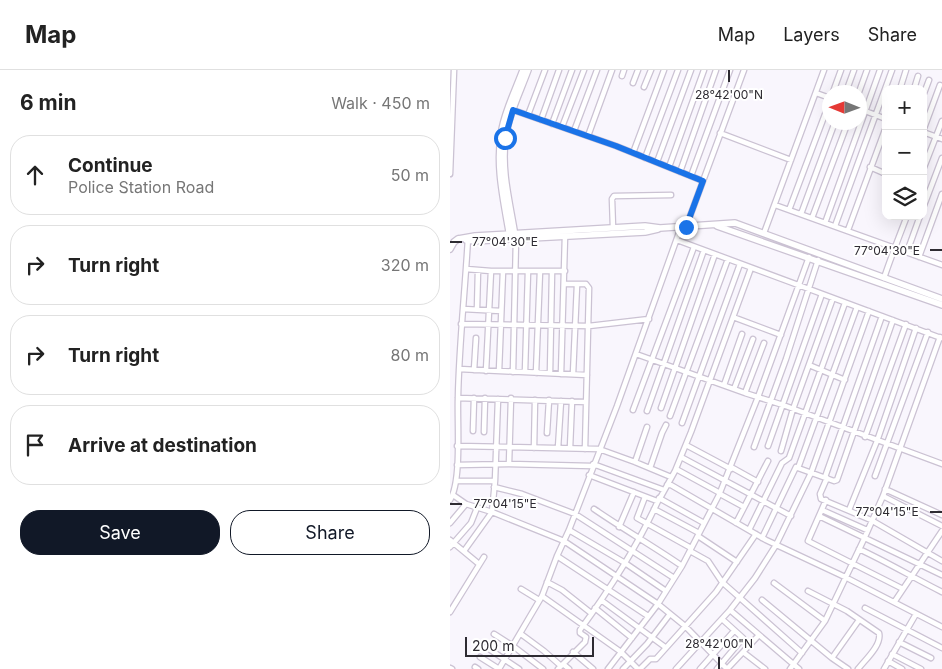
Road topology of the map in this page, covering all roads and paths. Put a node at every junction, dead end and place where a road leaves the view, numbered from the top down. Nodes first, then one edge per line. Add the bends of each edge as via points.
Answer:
1 (454, 70) edge
2 (523, 70) edge
3 (528, 70) edge
4 (545, 70) edge
5 (559, 70) edge
6 (572, 70) edge
7 (584, 70) edge
8 (597, 70) edge
9 (612, 70) edge
10 (624, 70) edge
11 (638, 70) edge
12 (651, 70) edge
13 (664, 70) edge
14 (678, 70) edge
15 (691, 70) edge
16 (704, 70) edge
17 (716, 70) edge
18 (730, 70) edge
19 (744, 70) edge
20 (824, 70) edge
21 (840, 70) edge
22 (854, 70) edge
23 (867, 70) edge
24 (880, 70) edge
25 (892, 70) edge
26 (906, 70) edge
27 (622, 76) dead end
28 (918, 76) dead end
29 (930, 80) dead end
30 (633, 83) dead end
31 (835, 85) edge
32 (849, 85) edge
33 (862, 85) edge
34 (901, 85) edge
35 (915, 85) edge
36 (940, 85) dead end
37 (644, 87) dead end
38 (927, 87) edge
39 (816, 93) junction
40 (822, 96) edge
41 (451, 106) edge
42 (867, 106) edge
43 (513, 110) junction
44 (867, 112) edge
45 (528, 115) junction
46 (876, 115) junction
47 (882, 117) edge
48 (541, 120) junction
49 (942, 120) edge
50 (822, 121) edge
51 (552, 124) junction
52 (562, 127) junction
53 (832, 130) edge
54 (845, 130) edge
55 (858, 130) edge
56 (884, 130) edge
57 (924, 130) edge
58 (574, 131) junction
59 (720, 133) junction
60 (927, 134) edge
61 (588, 136) junction
62 (936, 137) junction
63 (942, 139) edge
64 (633, 153) junction
65 (645, 158) junction
66 (942, 158) edge
67 (791, 160) junction
68 (927, 160) edge
69 (657, 162) junction
70 (669, 167) junction
71 (870, 167) junction
72 (680, 172) junction
73 (882, 172) edge
74 (450, 174) edge
75 (691, 176) junction
76 (703, 181) junction
77 (942, 194) edge
78 (671, 195) dead end
79 (927, 197) edge
80 (775, 205) junction
81 (789, 210) junction
82 (801, 214) junction
83 (812, 218) junction
84 (906, 220) edge
85 (919, 220) edge
86 (824, 223) junction
87 (715, 225) junction
88 (835, 226) junction
89 (684, 227) junction
90 (613, 228) junction
91 (660, 228) junction
92 (848, 230) junction
93 (764, 233) junction
94 (513, 236) junction
95 (565, 236) junction
96 (455, 239) edge
97 (468, 239) junction
98 (677, 240) junction
99 (694, 247) junction
100 (450, 248) edge
101 (896, 248) junction
102 (704, 250) junction
103 (907, 252) junction
104 (715, 254) junction
105 (919, 256) junction
106 (809, 257) junction
107 (728, 259) junction
108 (818, 260) junction
109 (740, 264) junction
110 (942, 264) edge
111 (751, 268) junction
112 (466, 269) junction
113 (478, 270) junction
114 (491, 271) junction
115 (502, 271) junction
116 (515, 271) junction
117 (528, 271) junction
118 (540, 271) junction
119 (565, 271) junction
120 (552, 272) junction
121 (884, 278) junction
122 (565, 284) junction
123 (577, 285) junction
124 (799, 286) junction
125 (809, 290) junction
126 (822, 294) junction
127 (833, 298) junction
128 (942, 299) edge
129 (846, 303) junction
130 (942, 305) edge
131 (857, 307) junction
132 (464, 309) junction
133 (477, 309) junction
134 (489, 310) junction
135 (501, 311) junction
136 (869, 311) junction
137 (882, 316) junction
138 (733, 317) junction
139 (648, 319) junction
140 (893, 320) junction
141 (462, 324) junction
142 (488, 324) junction
143 (906, 324) junction
144 (500, 325) junction
145 (514, 325) junction
146 (526, 325) junction
147 (538, 325) junction
148 (551, 326) junction
149 (562, 326) junction
150 (575, 326) junction
151 (588, 326) junction
152 (916, 328) junction
153 (928, 332) junction
154 (742, 334) dead end
155 (781, 335) junction
156 (476, 338) dead end
157 (941, 338) edge
158 (753, 339) dead end
159 (764, 343) dead end
160 (636, 354) junction
161 (651, 360) junction
162 (664, 364) junction
163 (810, 365) junction
164 (674, 368) junction
165 (459, 369) junction
166 (474, 370) junction
167 (486, 370) junction
168 (821, 370) junction
169 (499, 371) junction
170 (513, 372) junction
171 (525, 372) junction
172 (536, 372) junction
173 (686, 372) junction
174 (550, 373) junction
175 (561, 374) junction
176 (573, 374) junction
177 (587, 375) junction
178 (832, 375) junction
179 (698, 376) junction
180 (710, 380) junction
181 (845, 380) junction
182 (724, 385) junction
183 (734, 389) junction
184 (746, 393) junction
185 (758, 397) junction
186 (458, 398) junction
187 (474, 398) junction
188 (485, 398) junction
189 (511, 398) junction
190 (498, 399) junction
191 (535, 400) junction
192 (549, 400) junction
193 (562, 401) junction
194 (572, 401) junction
195 (770, 401) junction
196 (586, 402) junction
197 (782, 405) junction
198 (660, 408) dead end
199 (793, 409) junction
200 (633, 410) dead end
201 (647, 411) dead end
202 (805, 414) junction
203 (670, 416) dead end
204 (815, 418) junction
205 (829, 422) junction
206 (682, 423) dead end
207 (666, 425) dead end
208 (647, 427) dead end
209 (843, 428) junction
210 (473, 431) dead end
211 (484, 432) dead end
212 (854, 432) junction
213 (547, 433) dead end
214 (866, 437) junction
215 (877, 441) junction
216 (887, 444) junction
217 (686, 445) junction
218 (457, 446) junction
219 (495, 446) junction
220 (768, 446) dead end
221 (510, 447) junction
222 (754, 447) dead end
223 (534, 448) junction
224 (558, 448) junction
225 (570, 448) junction
226 (586, 449) junction
227 (599, 449) junction
228 (900, 449) junction
229 (780, 451) dead end
230 (681, 457) junction
231 (768, 461) dead end
232 (787, 461) junction
233 (635, 462) junction
234 (509, 464) junction
235 (942, 464) edge
236 (456, 465) junction
237 (495, 465) junction
238 (593, 465) junction
239 (797, 467) junction
240 (650, 468) junction
241 (731, 468) junction
242 (676, 469) junction
243 (811, 473) junction
244 (589, 475) junction
245 (875, 476) dead end
246 (671, 477) junction
247 (826, 478) junction
248 (456, 480) junction
249 (726, 480) junction
250 (758, 482) junction
251 (495, 484) junction
252 (665, 488) junction
253 (885, 488) junction
254 (634, 492) junction
255 (720, 494) junction
256 (453, 495) junction
257 (752, 495) junction
258 (645, 496) junction
259 (883, 496) junction
260 (450, 500) edge
261 (659, 500) junction
262 (826, 500) junction
263 (764, 502) junction
264 (466, 504) junction
265 (744, 507) junction
266 (477, 508) junction
267 (594, 509) dead end
268 (654, 509) junction
269 (777, 509) junction
270 (712, 510) junction
271 (822, 510) junction
272 (849, 510) junction
273 (492, 512) junction
274 (575, 514) junction
275 (942, 515) edge
276 (790, 516) junction
277 (818, 516) junction
278 (871, 520) junction
279 (450, 523) edge
280 (647, 523) junction
281 (704, 523) junction
282 (736, 523) junction
283 (942, 526) edge
284 (619, 527) junction
285 (569, 530) junction
286 (749, 530) junction
287 (867, 530) junction
288 (942, 530) edge
289 (756, 534) junction
290 (698, 535) junction
291 (940, 537) edge
292 (640, 538) junction
293 (762, 538) junction
294 (864, 539) junction
295 (452, 541) edge
296 (564, 541) junction
297 (776, 545) junction
298 (450, 547) edge
299 (691, 549) junction
300 (859, 549) junction
301 (464, 551) junction
302 (632, 551) junction
303 (926, 553) junction
304 (556, 556) junction
305 (484, 557) dead end
306 (942, 561) edge
307 (737, 562) junction
308 (852, 562) junction
309 (625, 563) junction
310 (479, 564) junction
311 (920, 564) junction
312 (682, 566) junction
313 (942, 575) edge
314 (617, 576) junction
315 (845, 577) junction
316 (912, 577) junction
317 (674, 578) junction
318 (547, 582) junction
319 (722, 582) junction
320 (774, 583) dead end
321 (521, 589) dead end
322 (904, 589) junction
323 (609, 590) junction
324 (666, 591) junction
325 (808, 591) dead end
326 (942, 592) edge
327 (540, 598) junction
328 (740, 598) junction
329 (601, 600) junction
330 (762, 600) dead end
331 (894, 601) junction
332 (658, 604) junction
333 (833, 605) junction
334 (595, 608) junction
335 (865, 608) dead end
336 (730, 610) junction
337 (450, 612) edge
338 (591, 613) junction
339 (670, 614) junction
340 (916, 614) junction
341 (648, 616) junction
342 (722, 620) junction
343 (859, 620) junction
344 (825, 621) junction
345 (583, 625) junction
346 (685, 626) junction
347 (640, 627) junction
348 (942, 627) edge
349 (734, 631) junction
350 (906, 631) junction
351 (494, 634) dead end
352 (521, 634) junction
353 (759, 635) junction
354 (653, 637) junction
355 (632, 638) junction
356 (810, 641) junction
357 (899, 642) junction
358 (701, 643) junction
359 (486, 646) dead end
360 (513, 646) junction
361 (665, 647) junction
362 (942, 648) edge
363 (573, 652) junction
364 (621, 652) junction
365 (743, 652) junction
366 (802, 653) junction
367 (892, 654) junction
368 (713, 655) junction
369 (480, 657) dead end
370 (832, 658) junction
371 (931, 658) dead end
372 (505, 659) junction
373 (630, 661) junction
374 (888, 661) junction
375 (722, 664) junction
376 (793, 664) junction
377 (561, 666) edge
378 (678, 667) edge
379 (499, 669) edge
380 (519, 669) edge
381 (543, 669) edge
382 (569, 669) edge
383 (593, 669) edge
384 (608, 669) edge
385 (623, 669) edge
386 (639, 669) edge
387 (684, 669) edge
388 (700, 669) edge
389 (717, 669) edge
390 (728, 669) edge
391 (765, 669) edge
392 (790, 669) edge
393 (800, 669) edge
394 (848, 669) edge
395 (858, 669) edge
396 (885, 669) edge
397 (902, 669) edge
398 (921, 669) edge

1 - 41 street
2 - 94 street via 502,127 499,152 500,174
3 - 43 street
4 - 45 street
5 - 48 street
6 - 51 street
7 - 52 street
8 - 58 street
9 - 61 street
10 - 27 street
11 - 30 street
12 - 37 street
13 - 64 street
14 - 65 street
15 - 69 street
16 - 70 street
17 - 72 street
18 - 75 street
19 - 59 street
20 - 39 street
21 - 31 street
22 - 32 street
23 - 33 street
24 - 42 street
25 - 46 street
26 - 34 street
28 - 35 street
29 - 38 street
36 - 57 street
39 - 40 street
39 - 67 street
41 - 74 street
43 - 45 street
43 - 94 street via 505,138 504,163
44 - 46 street
45 - 48 street
46 - 47 street
46 - 88 street
48 - 51 street
49 - 62 street
50 - 81 street
51 - 52 street
52 - 58 street
53 - 82 street
54 - 83 street
55 - 86 street
56 - 71 street
58 - 61 street
59 - 67 street
59 - 76 street
60 - 62 street
61 - 64 street
62 - 63 street
62 - 68 street
64 - 65 street
65 - 69 street
66 - 79 street
67 - 80 street
69 - 70 street
70 - 72 street
71 - 73 street
71 - 92 street
72 - 75 street
75 - 76 street
76 - 89 street
77 - 105 street
78 - 90 street via 614,196
80 - 81 street
80 - 93 street
81 - 82 street
82 - 83 street
83 - 86 street
84 - 101 street
85 - 103 street
86 - 88 street
87 - 89 street
87 - 93 street via 735,222
87 - 106 street
88 - 92 street
89 - 91 street
89 - 98 street
90 - 91 street
90 - 94 street
91 - 95 street via 645,232
92 - 101 street
93 - 121 street
94 - 95 street
94 - 97 street
94 - 116 street
95 - 119 street
96 - 97 street
96 - 100 street
97 - 112 street
98 - 99 street
98 - 139 street
99 - 102 street
99 - 161 street
101 - 103 street
101 - 121 street
102 - 104 street
102 - 162 street
103 - 105 street
104 - 107 street
104 - 164 street
105 - 110 street
106 - 108 street
106 - 124 street
107 - 109 street
107 - 173 street
108 - 125 street
108 - 130 street
109 - 111 street
109 - 179 street
111 - 124 street
111 - 138 street
112 - 113 street
112 - 132 street
113 - 114 street
113 - 133 street
114 - 115 street
114 - 134 street
115 - 116 street
115 - 135 street
116 - 117 street
116 - 145 street
117 - 118 street
117 - 146 street
118 - 120 street
118 - 147 street
119 - 120 street
119 - 122 street
120 - 148 street
121 - 128 street
122 - 123 street
122 - 149 street
123 - 150 street
123 - 151 street via 586,284 589,288
124 - 125 street
124 - 155 street
125 - 126 street
125 - 195 street
126 - 127 street
126 - 197 street
127 - 129 street
127 - 163 street
129 - 131 street
129 - 168 street
131 - 136 street
131 - 178 street
132 - 133 street
132 - 141 street
133 - 134 street
134 - 135 street
134 - 142 street
135 - 144 street
136 - 137 street
136 - 181 street
137 - 140 street
137 - 209 street
138 - 155 street
138 - 180 street
139 - 151 street
139 - 160 street
140 - 143 street
140 - 212 street
141 - 142 street
141 - 165 street
142 - 144 street
142 - 167 street
143 - 152 street
143 - 214 street
144 - 145 street
144 - 169 street
145 - 146 street
145 - 170 street
146 - 147 street
146 - 171 street
147 - 148 street
147 - 172 street
148 - 149 street
148 - 174 street
149 - 150 street
149 - 175 street
150 - 151 street
150 - 176 street
151 - 177 street
152 - 153 street
152 - 215 street
153 - 157 street
153 - 216 street
154 - 182 street
155 - 185 street
156 - 166 street
157 - 228 street
158 - 183 street
159 - 184 street
160 - 161 street
160 - 227 street
161 - 162 street
161 - 200 street
162 - 164 street
162 - 201 street
163 - 168 street
163 - 199 street
164 - 173 street
164 - 198 street
165 - 166 street
165 - 186 street
166 - 167 street
167 - 169 street
168 - 178 street
168 - 202 street
169 - 170 street
170 - 171 street
171 - 172 street
172 - 174 street
173 - 179 street
173 - 203 street
174 - 175 street
175 - 176 street
176 - 177 street
177 - 196 street
178 - 181 street
178 - 204 street
179 - 180 street
179 - 206 street
180 - 182 street
180 - 217 street
181 - 205 street
182 - 183 street
183 - 184 street
184 - 185 street
185 - 195 street
185 - 241 street
186 - 187 street
186 - 218 street
187 - 188 street
187 - 210 street
188 - 190 street
188 - 211 street
189 - 190 street
189 - 191 street
189 - 221 street
190 - 219 street
191 - 192 street
191 - 223 street
192 - 193 street
192 - 213 street
193 - 194 street
193 - 224 street
194 - 196 street
194 - 225 street
195 - 197 street
195 - 222 street
196 - 226 street
197 - 199 street
197 - 220 street
199 - 202 street
199 - 229 street
202 - 204 street
202 - 232 street
204 - 205 street
204 - 239 street
205 - 209 street
205 - 243 street
207 - 240 street
208 - 233 street
209 - 212 street
209 - 247 street
212 - 214 street
212 - 247 street via 837,480
214 - 215 street
215 - 216 street
215 - 272 street
216 - 228 street
216 - 245 street
217 - 230 street
217 - 241 street
218 - 219 street
218 - 236 street
219 - 221 street
219 - 237 street
221 - 223 street
221 - 234 street
223 - 224 street
224 - 225 street
225 - 226 street
226 - 227 street
227 - 233 street
227 - 238 street
228 - 235 street
228 - 253 street
230 - 242 street
230 - 249 street
231 - 250 street
232 - 239 street
232 - 263 street via 782,463
233 - 240 street
234 - 237 street
234 - 238 street
236 - 237 street
236 - 248 street
237 - 251 street
238 - 244 street
238 - 252 street
239 - 243 street
239 - 269 street
240 - 246 street
241 - 249 street
241 - 250 street
242 - 246 street
242 - 255 street
243 - 247 street
243 - 276 street
244 - 254 street
244 - 274 street
246 - 252 street
247 - 262 street via 820,496
248 - 251 street
248 - 256 street
249 - 255 street
249 - 257 street
250 - 257 street
251 - 273 street
251 - 274 street
252 - 261 street
252 - 270 street via 671,486
253 - 259 street
253 - 275 street
254 - 258 street
254 - 284 street
255 - 265 street
255 - 270 street
256 - 260 street
256 - 264 street
257 - 263 street
257 - 265 street
258 - 261 street
258 - 280 street via 637,518
259 - 278 street
259 - 283 street
261 - 268 street
261 - 281 street
262 - 271 street
262 - 272 street
263 - 269 street
263 - 286 street
264 - 266 street
264 - 279 street
265 - 282 street
266 - 273 street
266 - 295 street via 471,523
267 - 284 street
268 - 280 street
268 - 290 street
269 - 276 street
269 - 293 street
270 - 281 street
270 - 282 street
271 - 277 street
271 - 287 street
272 - 278 street
273 - 296 street
273 - 301 street
274 - 285 street
274 - 302 street
276 - 297 street
277 - 294 street
277 - 308 street via 808,541
278 - 287 street
278 - 303 street
280 - 292 street
280 - 299 street
281 - 290 street
282 - 286 street
284 - 292 street
285 - 296 street
285 - 309 street
286 - 289 street
287 - 294 street
288 - 291 street
289 - 293 street
289 - 307 street
290 - 299 street
290 - 307 street
291 - 303 street
292 - 302 street
292 - 312 street
293 - 297 street
294 - 300 street
294 - 311 street
295 - 298 street
295 - 301 street
296 - 304 street
296 - 314 street
297 - 315 street
297 - 328 street
299 - 312 street
299 - 319 street via 711,565
300 - 308 street
300 - 316 street
301 - 310 street
302 - 309 street
302 - 317 street
303 - 306 street
303 - 311 street
304 - 318 street
304 - 323 street
305 - 310 street
307 - 319 street
308 - 315 street
308 - 322 street
309 - 314 street
309 - 324 street
310 - 337 street
311 - 313 street
311 - 316 street
312 - 317 street
314 - 323 street
314 - 332 street
315 - 331 street
315 - 333 street
316 - 322 street
316 - 326 street
317 - 324 street
318 - 327 street
318 - 338 street
319 - 328 street
319 - 346 street
320 - 344 street
321 - 327 street
322 - 331 street
323 - 329 street
323 - 341 street
324 - 332 street
325 - 333 street
327 - 345 street
327 - 352 street
328 - 336 street
328 - 366 street
329 - 334 street
329 - 347 street
330 - 356 street
331 - 340 street
332 - 339 street
332 - 341 street
333 - 343 street
333 - 344 street
334 - 338 street
334 - 355 street
335 - 350 street
336 - 342 street
336 - 353 street
338 - 345 street
339 - 346 street
339 - 354 street
340 - 348 street
340 - 350 street
341 - 347 street
342 - 349 street
342 - 358 street
343 - 370 street
343 - 395 street via 880,636
344 - 356 street
345 - 363 street via 579,632 586,639
345 - 364 street
346 - 358 street
346 - 361 street
347 - 354 street
347 - 355 street
349 - 368 street
349 - 375 street via 742,641
350 - 357 street
350 - 362 street
351 - 360 street
352 - 360 street
352 - 377 street
353 - 365 street
353 - 376 street
354 - 361 street
354 - 373 street
355 - 364 street
356 - 366 street
356 - 370 street
357 - 367 street
357 - 371 street
358 - 368 street
358 - 378 street
359 - 372 street
360 - 372 street
360 - 381 street
361 - 386 street via 656,659 650,659
363 - 377 street
363 - 383 street
364 - 373 street
364 - 384 street
365 - 390 street
365 - 391 street
366 - 376 street
367 - 374 street
367 - 398 street
368 - 375 street
368 - 388 street
369 - 379 street
370 - 394 street
372 - 379 street
372 - 380 street
373 - 385 street
373 - 386 street
374 - 396 street
374 - 397 street
375 - 389 street
375 - 390 street
376 - 392 street
376 - 393 street
377 - 382 street
378 - 387 street

